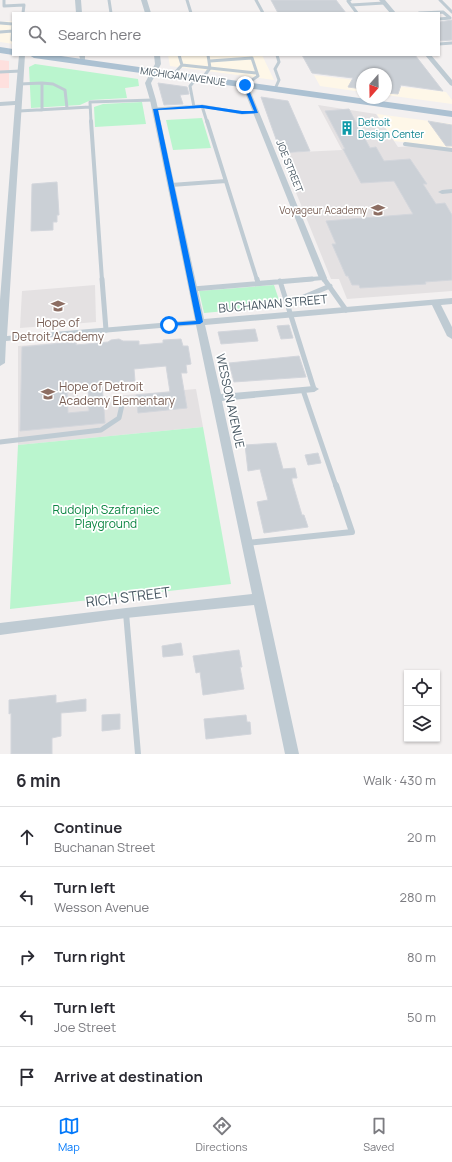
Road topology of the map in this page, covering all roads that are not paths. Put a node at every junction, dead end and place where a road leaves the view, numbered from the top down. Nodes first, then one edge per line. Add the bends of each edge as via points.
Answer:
1 (4, 0) edge
2 (78, 0) edge
3 (110, 0) edge
4 (144, 0) edge
5 (187, 0) edge
6 (256, 0) edge
7 (348, 0) edge
8 (440, 0) edge
9 (383, 2) edge
10 (351, 5) junction
11 (23, 12) edge
12 (79, 12) edge
13 (111, 12) edge
14 (148, 12) edge
15 (191, 12) edge
16 (262, 12) edge
17 (356, 12) edge
18 (392, 12) edge
19 (440, 12) edge
20 (452, 12) edge
21 (440, 19) edge
22 (0, 23) edge
23 (12, 25) edge
24 (0, 32) edge
25 (12, 32) edge
26 (452, 43) edge
27 (440, 44) edge
28 (0, 50) edge
29 (12, 52) edge
30 (22, 56) edge
31 (50, 56) edge
32 (157, 56) edge
33 (179, 56) edge
34 (208, 56) edge
35 (277, 56) edge
36 (429, 56) edge
37 (82, 58) edge
38 (210, 61) junction
39 (182, 65) junction
40 (210, 68) junction
41 (21, 71) junction
42 (0, 72) edge
43 (154, 72) junction
44 (257, 73) junction
45 (172, 75) junction
46 (200, 78) junction
47 (42, 83) junction
48 (20, 84) junction
49 (452, 84) edge
50 (245, 85) junction
51 (275, 89) junction
52 (0, 104) edge
53 (154, 104) junction
54 (202, 106) junction
55 (19, 107) junction
56 (90, 107) junction
57 (194, 107) junction
58 (67, 108) junction
59 (42, 110) junction
60 (257, 112) junction
61 (452, 114) edge
62 (405, 144) dead end
63 (452, 150) edge
64 (226, 181) junction
65 (171, 185) junction
66 (452, 191) edge
67 (442, 192) dead end
68 (323, 278) junction
69 (280, 282) junction
70 (258, 284) junction
71 (330, 286) junction
72 (193, 289) junction
73 (452, 301) edge
74 (434, 302) junction
75 (287, 304) junction
76 (346, 310) junction
77 (291, 315) junction
78 (200, 322) junction
79 (106, 330) junction
80 (452, 336) edge
81 (1, 339) edge
82 (0, 363) edge
83 (309, 389) junction
84 (216, 398) junction
85 (122, 404) dead end
86 (0, 442) edge
87 (247, 543) junction
88 (259, 599) junction
89 (126, 613) junction
90 (0, 629) edge
91 (138, 754) edge
92 (292, 754) edge

1 - 11 lane via 4,6 24,5
2 - 12 street
3 - 13 lane
4 - 14 street
5 - 15 lane
6 - 16 lane
7 - 10 lane
8 - 20 lane
9 - 10 lane
9 - 18 street
10 - 17 lane
19 - 21 lane via 450,18
22 - 23 lane
24 - 25 lane
26 - 27 lane
28 - 29 main road
30 - 41 street
31 - 37 main road, MICHIGAN AVENUE
32 - 43 street, WESSON AVENUE via 158,64
33 - 39 lane
34 - 38 lane
35 - 51 lane via 279,62 275,69 279,80
36 - 49 street
37 - 43 main road, MICHIGAN AVENUE
38 - 40 lane
38 - 44 lane via 252,58
39 - 40 lane
39 - 45 lane
40 - 44 lane
40 - 46 lane
41 - 42 lane
41 - 48 street
43 - 45 main road, MICHIGAN AVENUE
43 - 53 street, WESSON AVENUE via 148,83
44 - 50 lane via 258,76
45 - 46 main road, MICHIGAN AVENUE
46 - 50 main road, MICHIGAN AVENUE
46 - 57 lane via 190,86
47 - 48 lane
47 - 58 lane via 53,84 65,90
47 - 59 lane
48 - 55 street
50 - 51 main road, MICHIGAN AVENUE
50 - 60 street, JOE STREET
51 - 61 main road, MICHIGAN AVENUE
52 - 55 street
53 - 56 lane via 90,102
53 - 57 lane
53 - 65 street, WESSON AVENUE
54 - 57 lane
54 - 60 lane via 242,113
54 - 64 lane
55 - 59 lane
55 - 81 street
56 - 58 lane
56 - 79 lane
58 - 59 lane
60 - 68 street, JOE STREET
62 - 63 lane
64 - 65 lane
64 - 70 lane
65 - 72 street, WESSON AVENUE
66 - 67 street
68 - 69 lane
68 - 71 lane
69 - 70 lane
69 - 75 lane
70 - 72 lane
71 - 75 lane
71 - 76 lane
72 - 78 street, WESSON AVENUE
73 - 74 street, BUCHANAN STREET
74 - 76 street, BUCHANAN STREET
74 - 80 street
75 - 77 lane
76 - 77 street, BUCHANAN STREET
77 - 78 street, BUCHANAN STREET
77 - 83 lane
78 - 79 street, BUCHANAN STREET
78 - 84 street, WESSON AVENUE
79 - 81 street, BUCHANAN STREET
81 - 82 street
83 - 84 street
83 - 87 lane via 352,532
84 - 87 street, WESSON AVENUE
85 - 86 lane via 118,418 101,430
87 - 88 street, WESSON AVENUE
88 - 89 street, RICH STREET
88 - 92 street, WESSON AVENUE
89 - 90 street, RICH STREET
89 - 91 lane

